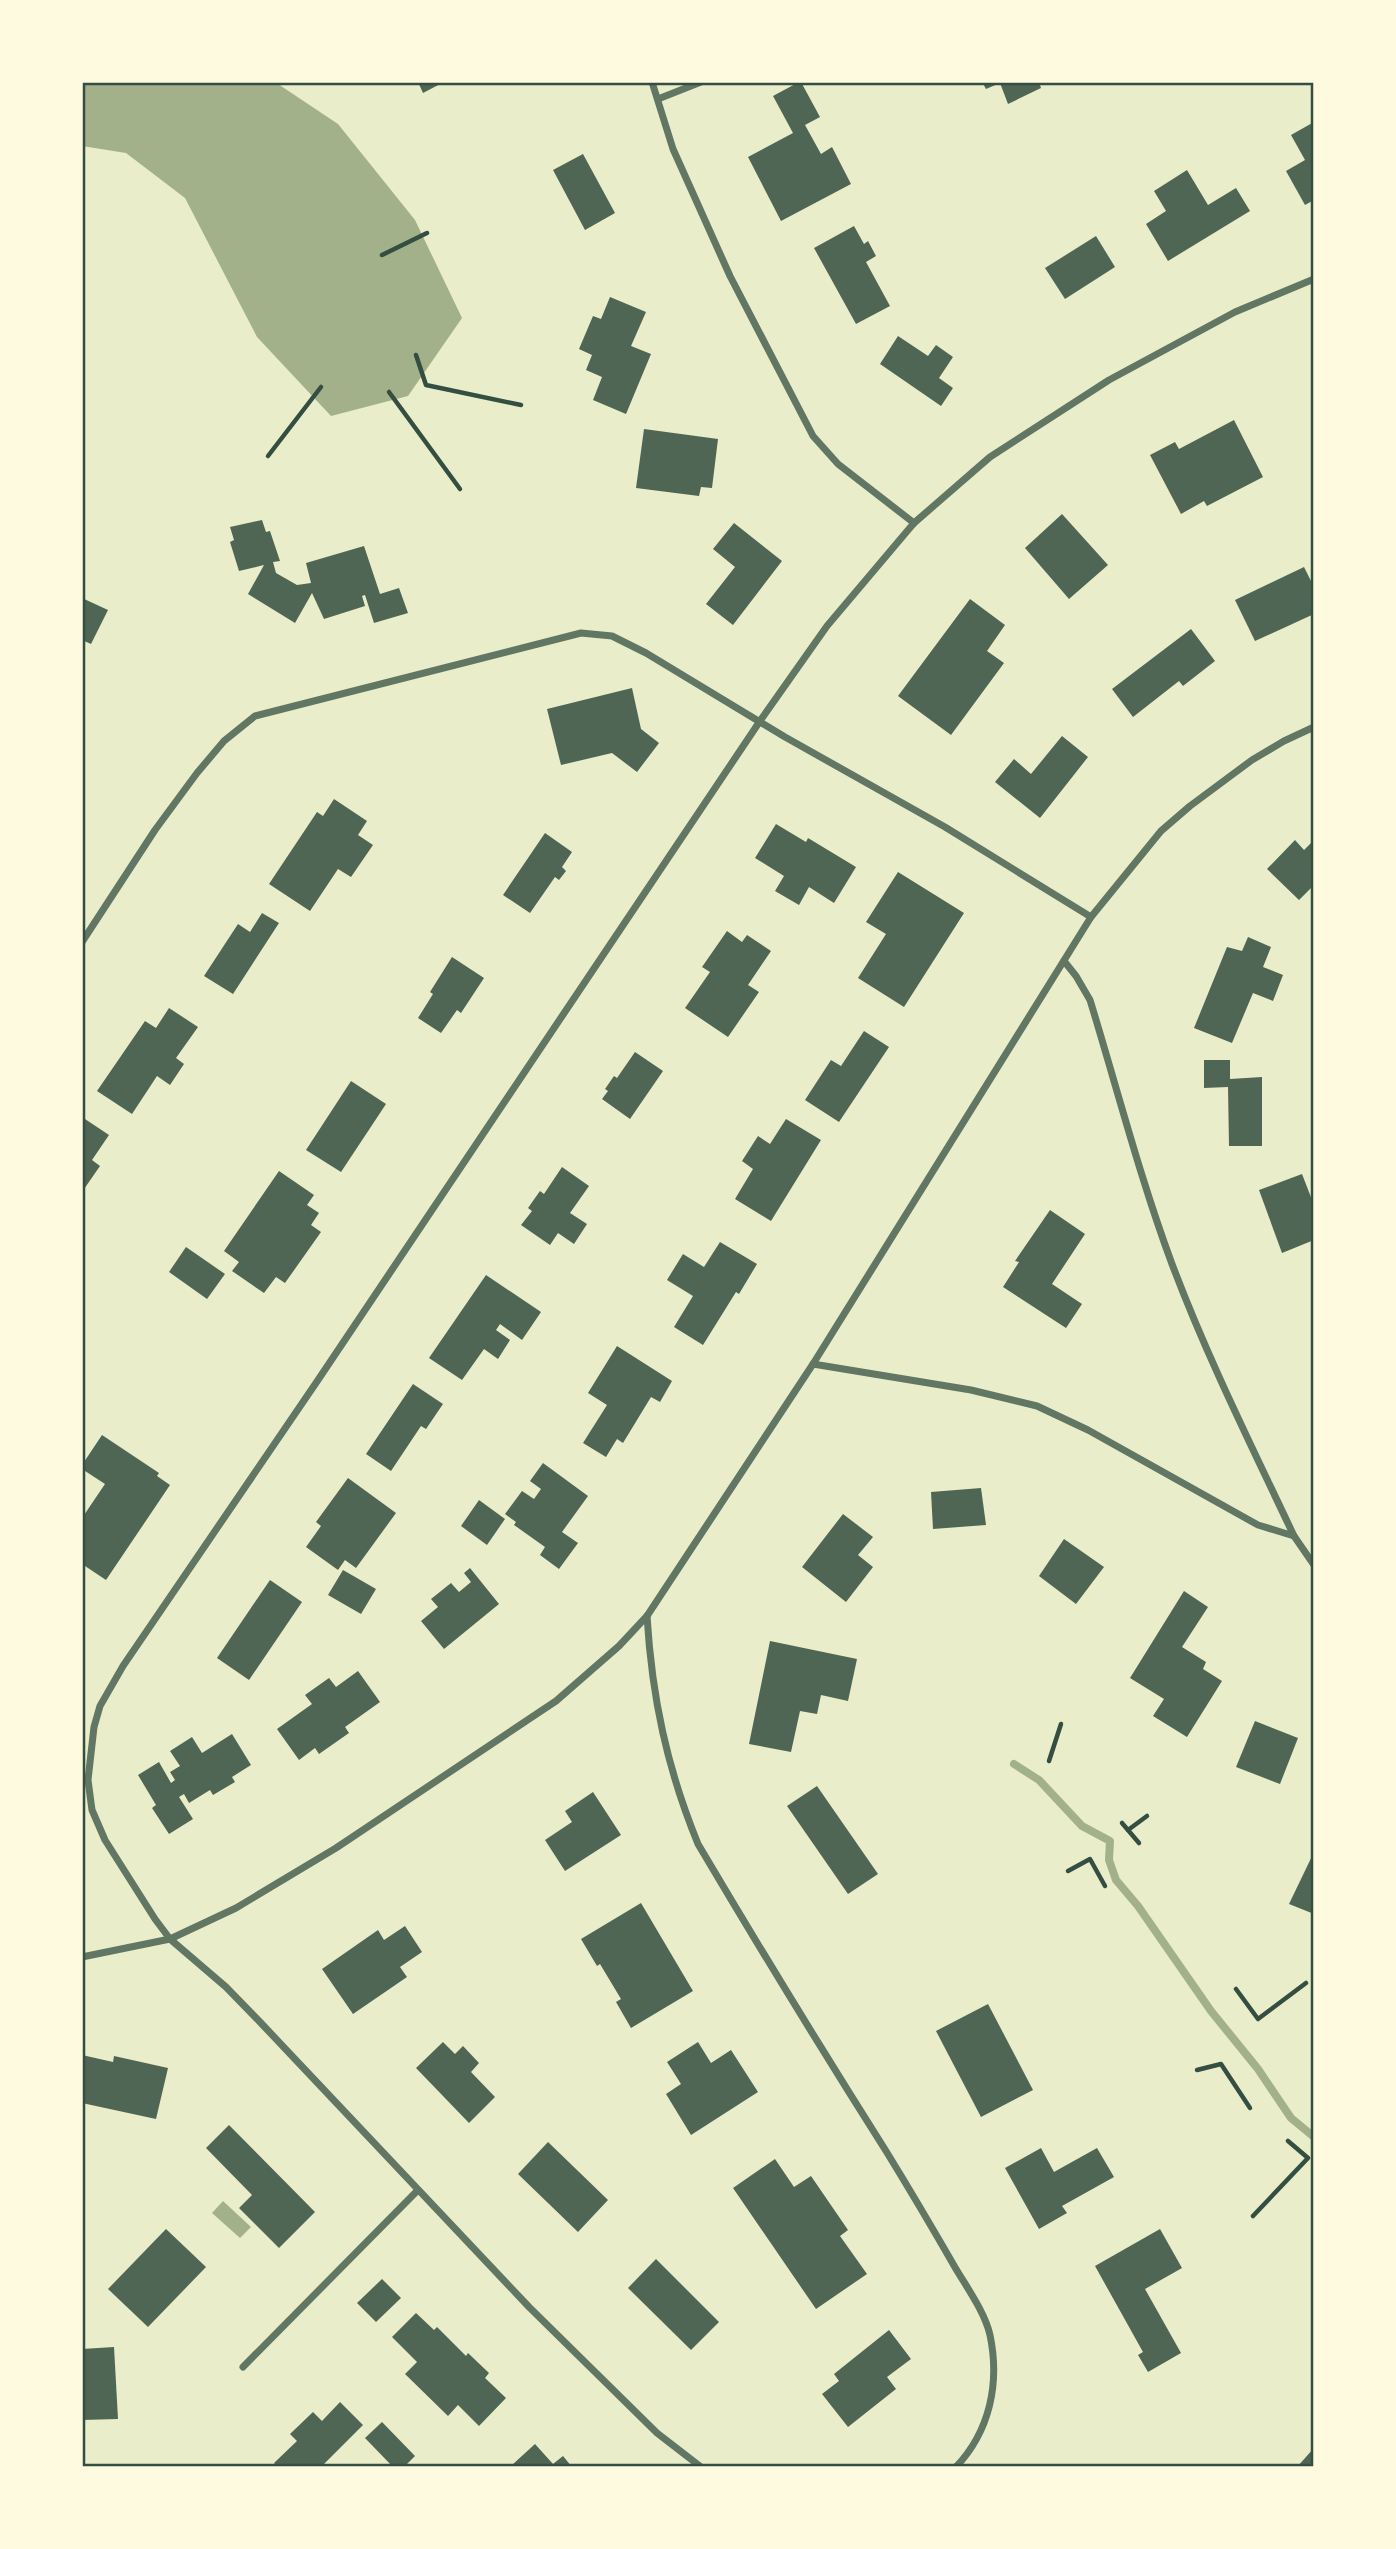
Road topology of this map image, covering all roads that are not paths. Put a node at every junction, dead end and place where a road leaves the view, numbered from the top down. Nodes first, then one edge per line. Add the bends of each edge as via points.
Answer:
1 (652, 82) edge
2 (701, 82) edge
3 (658, 99) junction
4 (1314, 279) edge
5 (914, 523) junction
6 (760, 721) junction
7 (1314, 727) edge
8 (1091, 916) junction
9 (82, 943) edge
10 (1064, 961) junction
11 (813, 1364) junction
12 (1294, 1536) junction
13 (1314, 1565) edge
14 (647, 1616) junction
15 (170, 1939) junction
16 (82, 1957) edge
17 (417, 2191) junction
18 (243, 2367) dead end
19 (701, 2467) edge
20 (956, 2467) edge

1 - 3 street
2 - 3 street
3 - 5 street via 673,149 730,276 813,436 838,464
4 - 5 street via 1235,312 1110,380 990,457
5 - 6 street via 827,626
6 - 8 street
6 - 9 street via 612,636 581,633 255,716 224,741 197,772
6 - 15 street via 100,1706 88,1780 92,1810 105,1840
7 - 8 street via 1252,760 1190,806 1161,831
8 - 10 street
10 - 11 street
10 - 12 street via 1090,1000 1173,1265
11 - 12 street via 971,1390 1037,1406 1258,1525
11 - 14 street
12 - 13 street
14 - 15 street via 556,1701 482,1752 337,1848 236,1908
14 - 20 street via 650,1670 662,1731 678,1795 698,1844 916,2200 989,2331 994,2361 992,2396 980,2433
15 - 16 street
15 - 17 street via 226,1987
17 - 18 street
17 - 19 street via 657,2433

